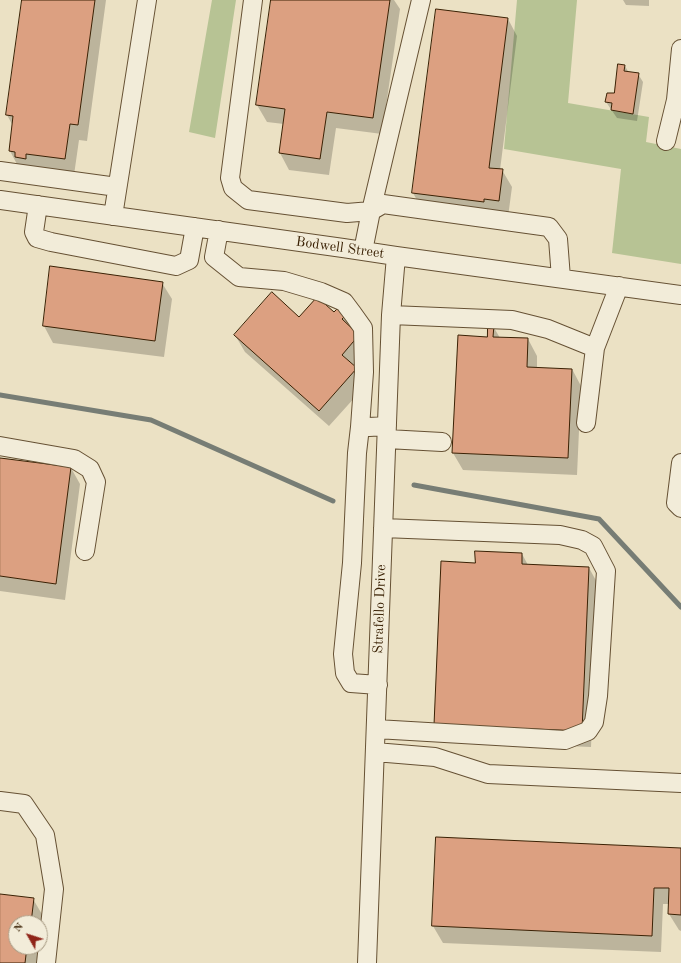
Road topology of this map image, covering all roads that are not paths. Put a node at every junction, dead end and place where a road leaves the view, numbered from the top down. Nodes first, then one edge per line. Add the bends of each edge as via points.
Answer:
1 (147, 0) edge
2 (253, 0) edge
3 (421, 0) edge
4 (681, 49) edge
5 (666, 141) dead end
6 (0, 171) edge
7 (117, 187) junction
8 (0, 200) edge
9 (38, 205) junction
10 (371, 212) junction
11 (113, 216) junction
12 (195, 227) junction
13 (219, 230) junction
14 (363, 251) junction
15 (396, 256) junction
16 (561, 278) junction
17 (619, 286) junction
18 (681, 295) edge
19 (391, 315) junction
20 (595, 348) junction
21 (586, 423) dead end
22 (360, 427) junction
23 (387, 433) junction
24 (442, 442) dead end
25 (0, 446) edge
26 (681, 463) edge
27 (681, 508) edge
28 (383, 528) junction
29 (85, 551) dead end
30 (378, 685) junction
31 (376, 728) junction
32 (375, 752) junction
33 (681, 783) edge
34 (0, 802) edge
35 (46, 963) edge
36 (367, 963) edge

1 - 7 street
2 - 10 street via 230,178 233,188 248,200 347,213
3 - 10 street
4 - 5 street via 676,100
6 - 7 street
7 - 11 street
8 - 9 street, Bodwell Street
9 - 11 street, Bodwell Street
9 - 12 street via 34,232 37,238 176,266 189,260
10 - 14 street
10 - 16 street via 383,204 549,227 558,239
11 - 12 street, Bodwell Street
12 - 13 street, Bodwell Street
13 - 14 street, Bodwell Street
13 - 22 street via 214,257 239,277 284,281 321,292 344,302 353,314 363,328 364,372
14 - 15 street, Bodwell Street
15 - 16 street, Bodwell Street
15 - 19 street, Strafello Drive
16 - 17 street, Bodwell Street
17 - 18 street, Bodwell Street
17 - 20 street
19 - 20 street via 512,320 548,329
19 - 23 street, Strafello Drive
20 - 21 street
22 - 23 street
22 - 30 street via 352,563 343,654 345,673 351,683
23 - 24 street
23 - 28 street, Strafello Drive
25 - 29 street via 74,459 90,469 96,482
26 - 27 street via 676,503
28 - 30 street, Strafello Drive
28 - 31 street via 560,535 582,540 593,546 606,571 598,696 594,722 588,731 565,740
30 - 31 street, Strafello Drive
31 - 32 street, Strafello Drive
32 - 33 street via 435,756 488,774
32 - 36 street, Strafello Drive
34 - 35 street via 24,804 45,835 54,889

